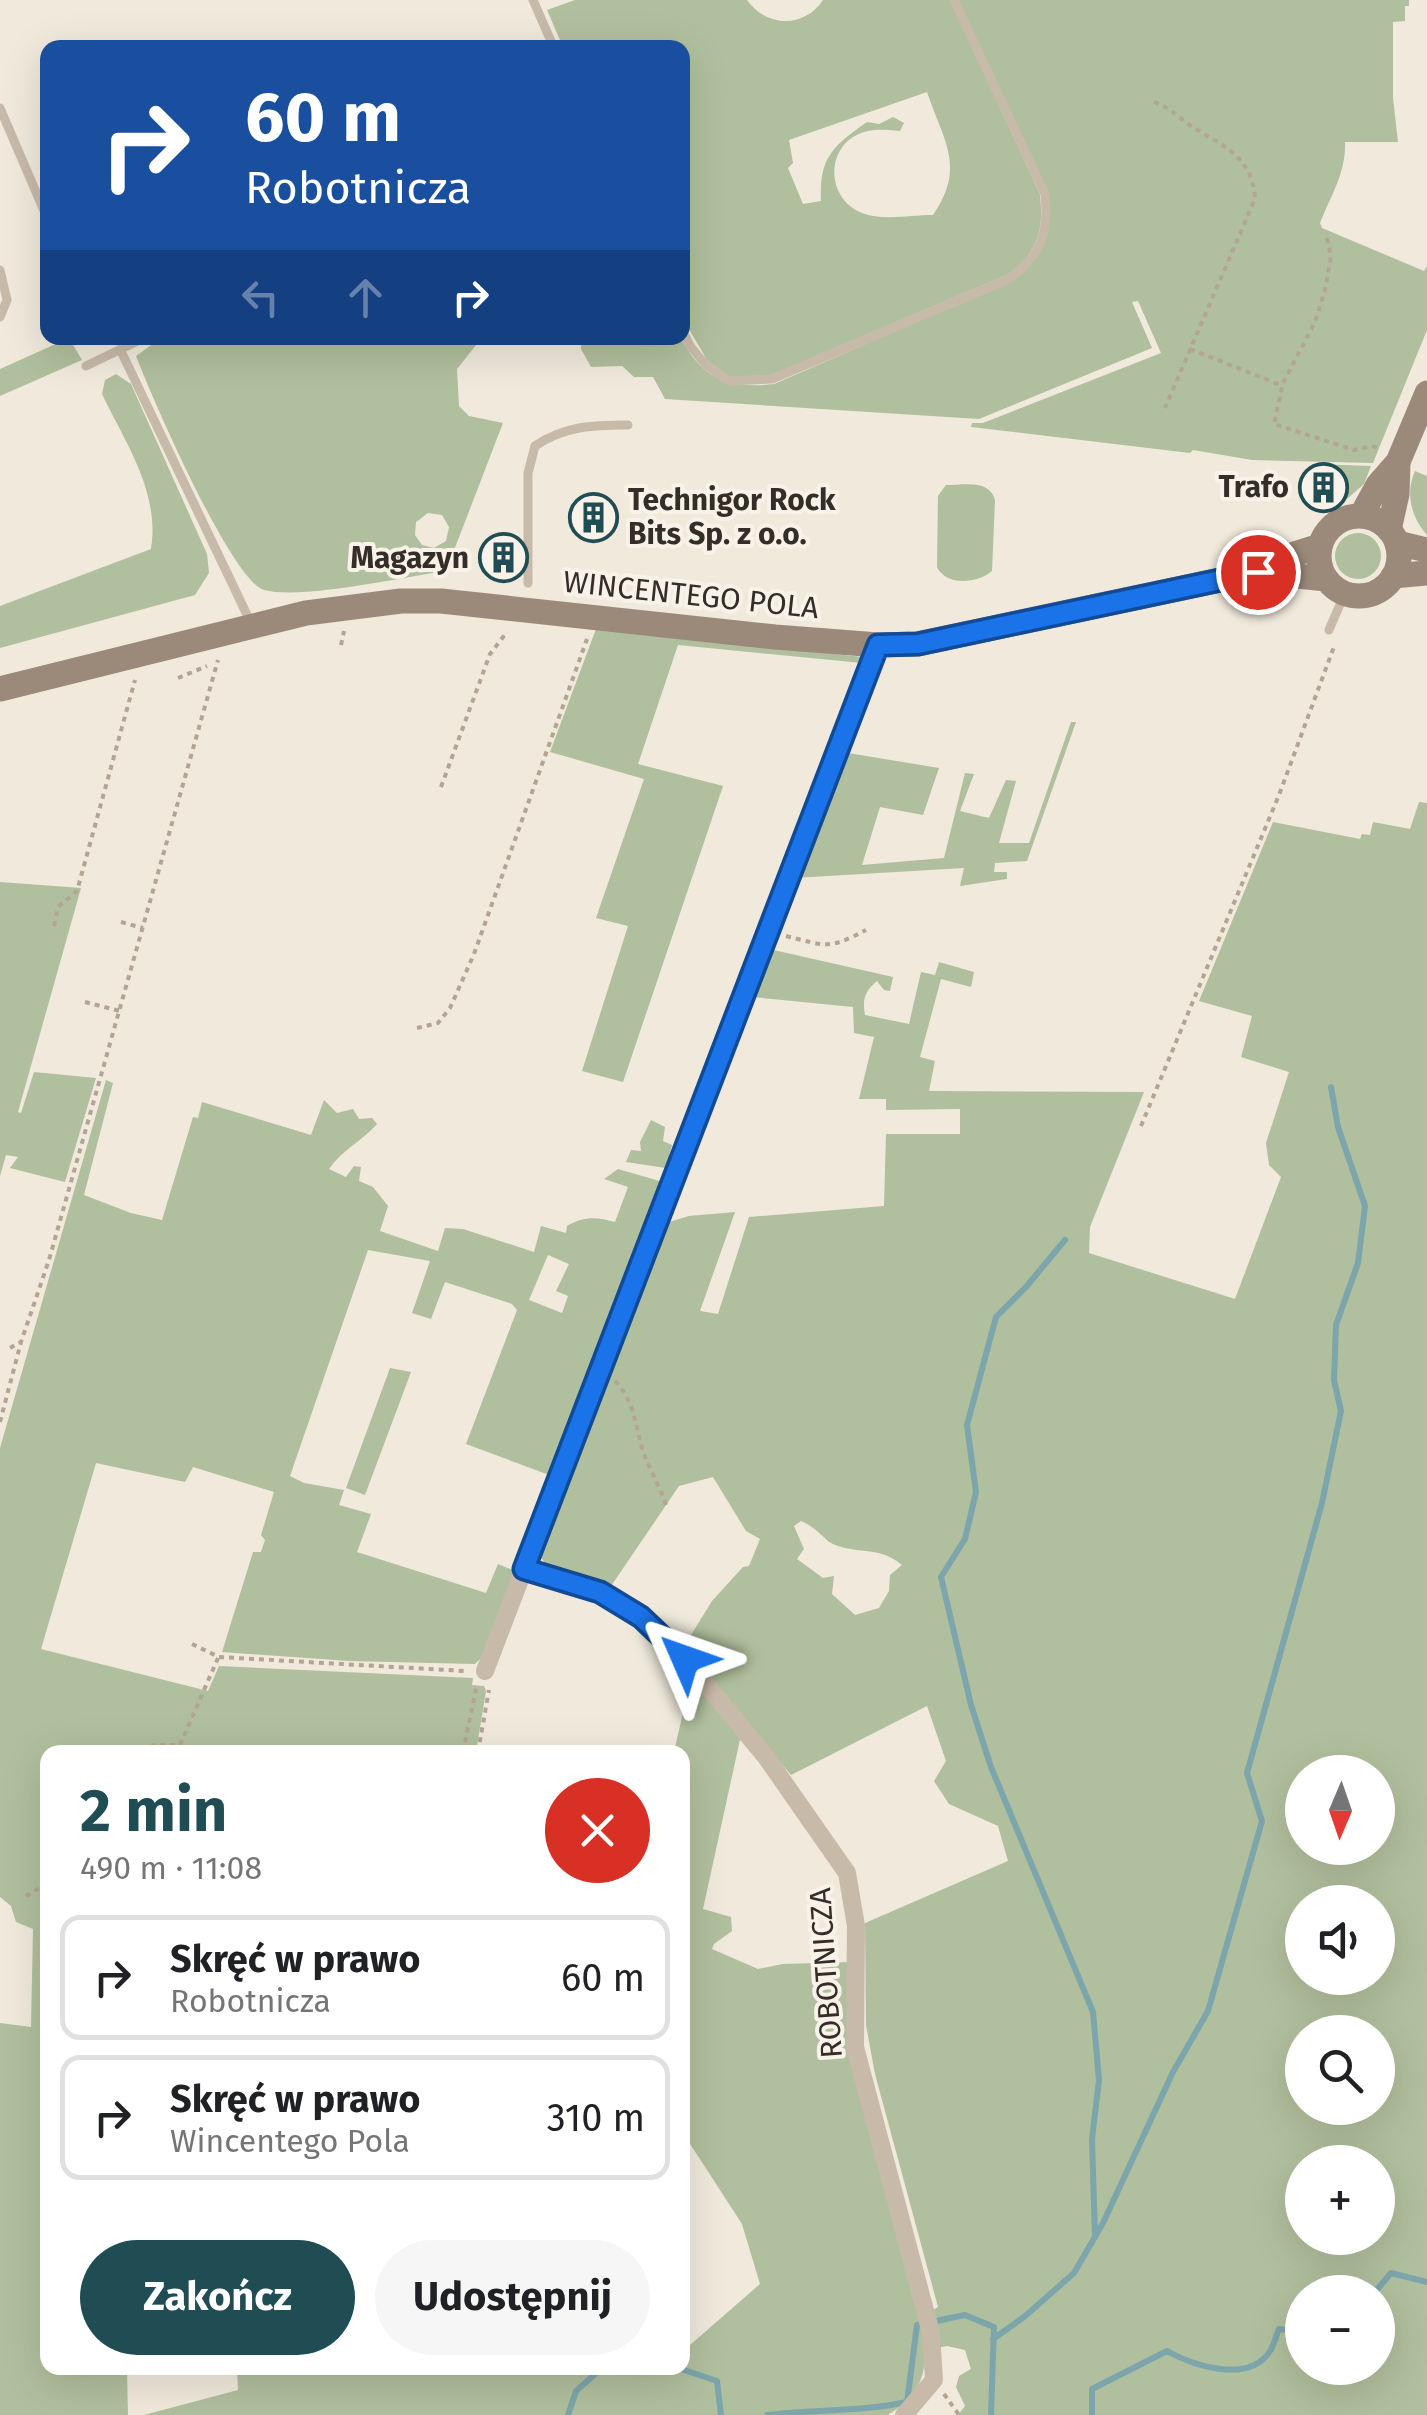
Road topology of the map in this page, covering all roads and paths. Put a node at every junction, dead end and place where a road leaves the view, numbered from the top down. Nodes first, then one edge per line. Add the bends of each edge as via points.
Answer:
1 (532, 0) edge
2 (954, 0) edge
3 (550, 40) edge
4 (1154, 102) dead end
5 (0, 108) edge
6 (40, 201) edge
7 (1327, 238) dead end
8 (0, 270) edge
9 (0, 317) edge
10 (129, 345) edge
11 (690, 345) edge
12 (120, 349) junction
13 (1190, 349) junction
14 (86, 366) dead end
15 (1284, 386) junction
16 (1427, 394) edge
17 (1165, 408) dead end
18 (628, 425) dead end
19 (1391, 456) junction
20 (1361, 516) junction
21 (1393, 537) junction
22 (1320, 546) junction
23 (1427, 550) edge
24 (1258, 572) junction
25 (1427, 572) edge
26 (1393, 576) junction
27 (528, 584) dead end
28 (1335, 586) junction
29 (1334, 617) junction
30 (512, 626) dead end
31 (253, 627) junction
32 (591, 630) dead end
33 (1329, 630) dead end
34 (878, 645) junction
35 (138, 656) junction
36 (218, 660) dead end
37 (207, 666) dead end
38 (178, 678) dead end
39 (0, 690) edge
40 (441, 787) dead end
41 (121, 922) dead end
42 (54, 926) dead end
43 (144, 928) junction
44 (866, 930) dead end
45 (773, 933) junction
46 (85, 1002) dead end
47 (120, 1011) junction
48 (416, 1028) dead end
49 (1141, 1126) dead end
50 (21, 1342) junction
51 (10, 1348) dead end
52 (601, 1366) junction
53 (0, 1422) edge
54 (667, 1508) dead end
55 (524, 1569) junction
56 (192, 1644) dead end
57 (218, 1657) junction
58 (485, 1672) junction
59 (154, 1745) edge
60 (180, 1745) edge
61 (180, 1745) edge
62 (464, 1745) edge
63 (479, 1745) edge
64 (40, 1888) edge
65 (26, 1896) dead end
66 (904, 2415) edge

1 - 3 lane
2 - 11 lane via 1045,194 1048,220 1032,261 1009,279 772,379 729,381
4 - 13 path via 1234,151 1254,185 1255,198
5 - 6 lane
7 - 15 path via 1325,290
8 - 9 lane via 7,300
10 - 12 lane
12 - 14 lane
12 - 31 lane
13 - 15 path
13 - 17 path
15 - 19 path via 1274,424
16 - 19 street
18 - 27 lane via 587,425 535,446 528,473
19 - 20 street
19 - 21 street via 1398,494
20 - 21 street
20 - 22 street via 1332,526
21 - 23 street
21 - 26 street via 1399,554
22 - 24 street, WINCENTEGO POLA
22 - 28 street via 1319,558
24 - 28 street, WINCENTEGO POLA
24 - 34 street, WINCENTEGO POLA via 918,644
25 - 26 street
26 - 28 street via 1366,595
28 - 29 lane
29 - 33 lane
29 - 49 path via 1341,628 1280,795
30 - 40 path via 490,654
31 - 34 street, WINCENTEGO POLA via 356,606 441,602
31 - 35 street, WINCENTEGO POLA
32 - 48 path via 474,954 450,1008 438,1023
34 - 45 street
35 - 39 street, WINCENTEGO POLA
35 - 42 path via 77,890 58,907
36 - 43 path
37 - 38 path
41 - 43 path
43 - 47 path
44 - 45 path via 826,946
45 - 52 street
46 - 47 path
47 - 50 path
50 - 51 path
50 - 53 path
52 - 54 path via 638,1420
52 - 55 street
55 - 58 street
55 - 66 street, ROBOTNICZA via 600,1592 641,1617 766,1757 847,1873 856,1926 855,2047 931,2333 934,2380
56 - 57 path
57 - 58 path
57 - 61 path
58 - 62 path
58 - 63 path via 490,1688
59 - 60 path
64 - 65 path

